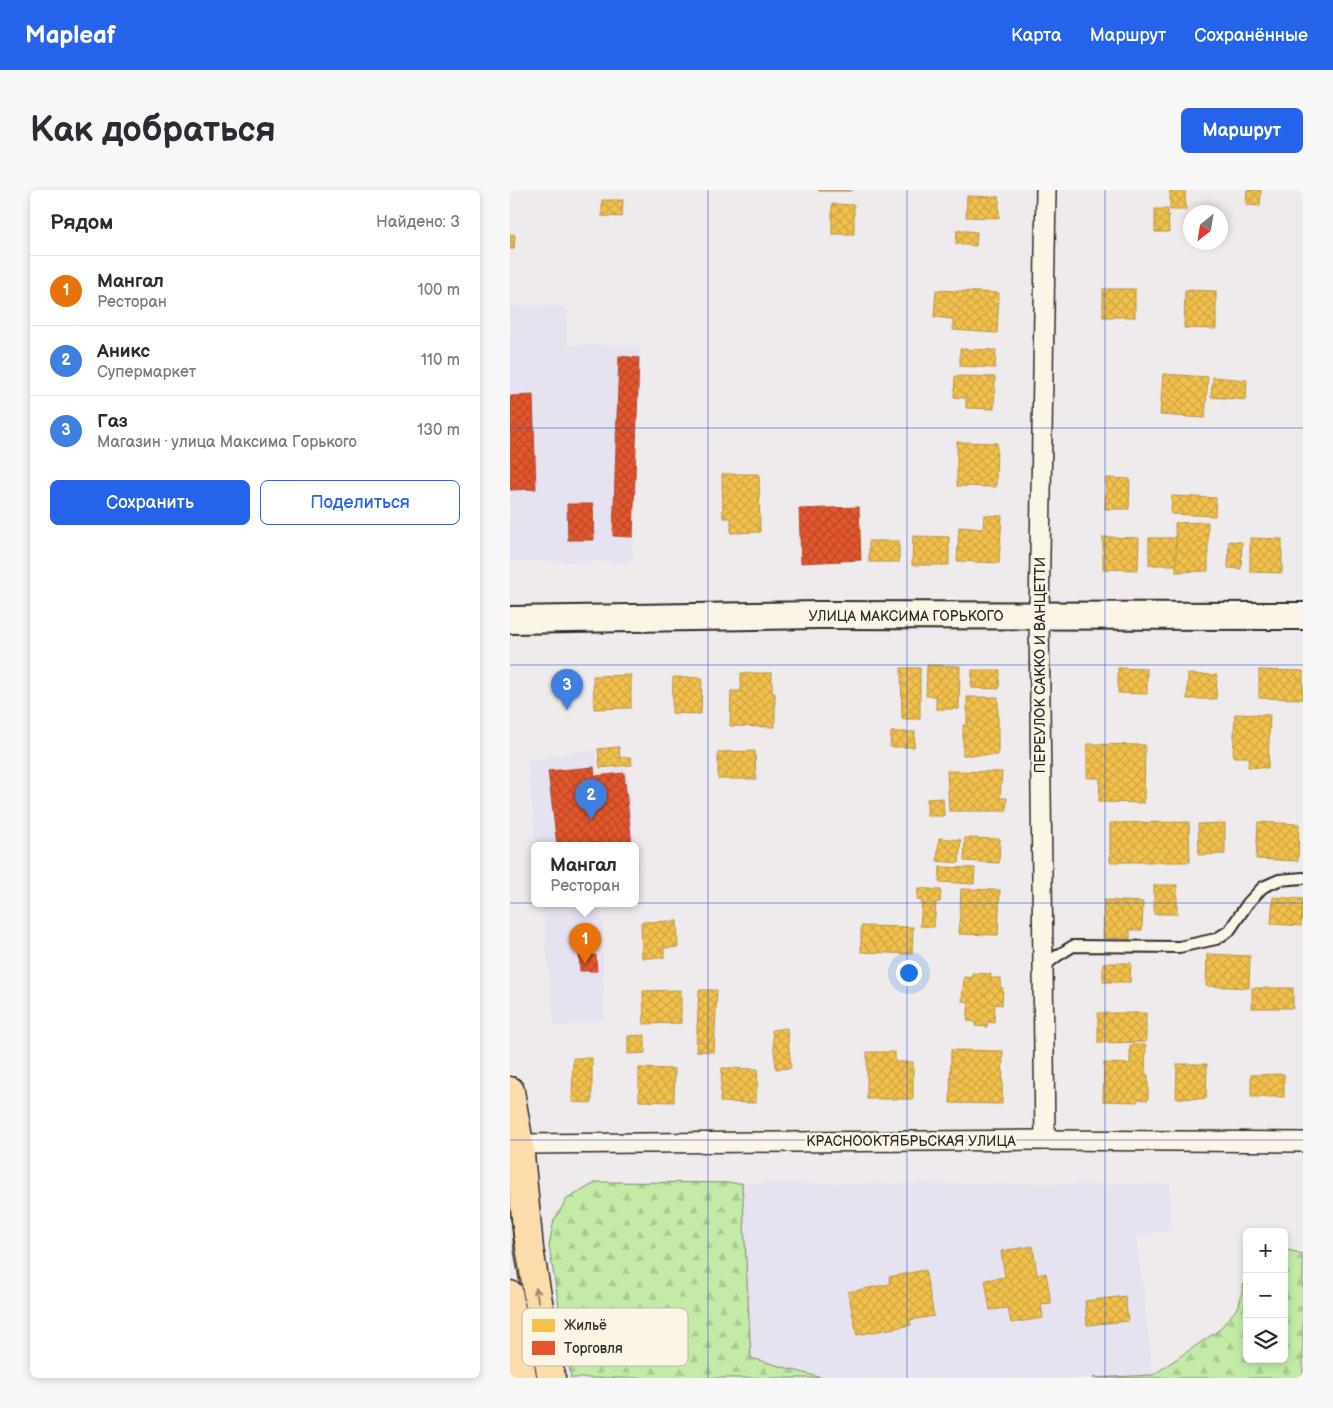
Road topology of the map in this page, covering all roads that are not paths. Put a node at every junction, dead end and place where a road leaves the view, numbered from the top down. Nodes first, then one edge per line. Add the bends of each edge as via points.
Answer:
1 (1046, 190) edge
2 (1039, 616) junction
3 (1303, 616) edge
4 (510, 620) edge
5 (1303, 878) edge
6 (1043, 968) junction
7 (510, 1091) edge
8 (1045, 1140) junction
9 (1303, 1142) edge
10 (519, 1144) junction
11 (510, 1295) edge
12 (539, 1308) edge
13 (524, 1378) edge

1 - 2 street, ПЕРЕУЛОК САККО И ВАНЦЕТТИ
2 - 3 main road, УЛИЦА МАКСИМА ГОРЬКОГО
2 - 4 main road, УЛИЦА МАКСИМА ГОРЬКОГО
2 - 6 street, ПЕРЕУЛОК САККО И ВАНЦЕТТИ
5 - 6 lane via 1279,880 1263,887 1229,931 1216,939 1179,947 1073,946
6 - 8 street, ПЕРЕУЛОК САККО И ВАНЦЕТТИ
7 - 10 main road
8 - 9 street, КРАСНООКТЯБРЬСКАЯ УЛИЦА
8 - 10 street, КРАСНООКТЯБРЬСКАЯ УЛИЦА
12 -> 10 main road via 529,1250
11 - 13 main road

